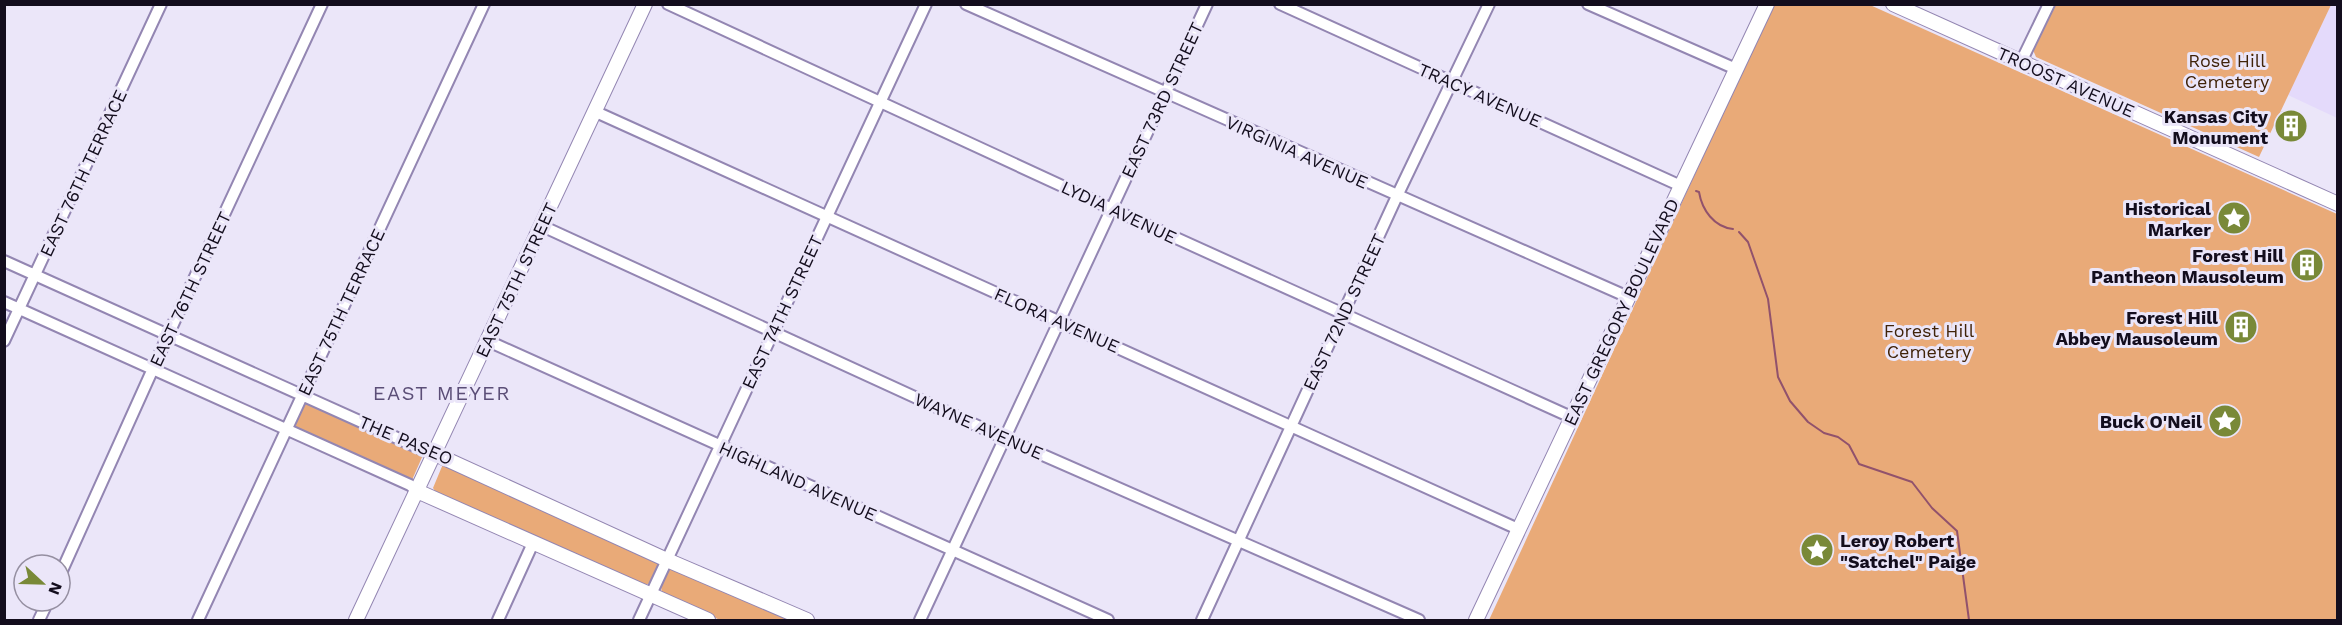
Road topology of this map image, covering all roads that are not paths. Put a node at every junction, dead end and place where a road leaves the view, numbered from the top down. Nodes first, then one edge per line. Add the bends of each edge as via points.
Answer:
1 (161, 4) edge
2 (322, 4) edge
3 (484, 4) edge
4 (645, 4) edge
5 (668, 4) edge
6 (926, 4) edge
7 (966, 4) edge
8 (1207, 4) edge
9 (1280, 4) edge
10 (1489, 4) edge
11 (1588, 4) edge
12 (1767, 4) edge
13 (1893, 4) edge
14 (2049, 4) edge
15 (1908, 8) edge
16 (2021, 62) junction
17 (1736, 69) junction
18 (1452, 82) junction
19 (1166, 93) junction
20 (880, 102) junction
21 (596, 112) junction
22 (1681, 186) junction
23 (1397, 196) junction
24 (2337, 204) edge
25 (1112, 209) junction
26 (827, 217) junction
27 (542, 226) junction
28 (4, 261) edge
29 (35, 275) junction
30 (1628, 297) junction
31 (4, 302) edge
32 (20, 309) junction
33 (1343, 314) junction
34 (1059, 321) junction
35 (773, 332) junction
36 (168, 335) junction
37 (4, 341) edge
38 (488, 341) junction
39 (153, 368) junction
40 (302, 395) junction
41 (1571, 417) junction
42 (1291, 426) junction
43 (286, 429) junction
44 (1004, 438) junction
45 (720, 445) junction
46 (435, 454) junction
47 (417, 491) junction
48 (1518, 529) junction
49 (1238, 541) junction
50 (533, 543) junction
51 (952, 550) junction
52 (70, 553) edge
53 (667, 560) junction
54 (651, 595) junction
55 (198, 621) edge
56 (356, 621) edge
57 (498, 621) edge
58 (639, 621) edge
59 (708, 621) edge
60 (807, 621) edge
61 (920, 621) edge
62 (1108, 621) edge
63 (1202, 621) edge
64 (1419, 621) edge
65 (1476, 621) edge

1 - 29 street, EAST 76TH TERRACE
2 - 36 street, EAST 76TH STREET
3 - 40 street, EAST 75TH TERRACE
4 - 21 main road, EAST 75TH STREET
5 - 20 street, LYDIA AVENUE
6 - 20 street, EAST 74TH STREET
7 - 19 street, VIRGINIA AVENUE
8 - 19 street, EAST 73RD STREET
9 - 18 street, TRACY AVENUE
10 - 18 street, EAST 72ND STREET
11 - 17 street
12 - 17 main road, EAST GREGORY BOULEVARD
13 - 15 main road, TROOST AVENUE
14 - 16 street
15 - 16 main road, TROOST AVENUE
16 - 24 main road, TROOST AVENUE
17 - 22 main road, EAST GREGORY BOULEVARD
18 - 22 street, TRACY AVENUE
18 - 23 street, EAST 72ND STREET
19 - 23 street, VIRGINIA AVENUE
19 - 25 street, EAST 73RD STREET
20 - 25 street, LYDIA AVENUE
20 - 26 street, EAST 74TH STREET
21 - 26 street, FLORA AVENUE
21 - 27 main road, EAST 75TH STREET
22 - 30 main road, EAST GREGORY BOULEVARD
23 - 30 street, VIRGINIA AVENUE
23 - 33 street, EAST 72ND STREET
25 - 33 street, LYDIA AVENUE
25 - 34 street, EAST 73RD STREET
26 - 34 street, FLORA AVENUE
26 - 35 street, EAST 74TH STREET
27 - 35 street, WAYNE AVENUE
27 - 38 main road, EAST 75TH STREET
28 - 29 street, THE PASEO
29 - 32 street, EAST 76TH TERRACE
29 - 36 street, THE PASEO
30 - 41 main road, EAST GREGORY BOULEVARD
31 - 32 street
32 - 37 street, EAST 76TH TERRACE
32 - 39 street
33 - 41 street, LYDIA AVENUE
33 - 42 street, EAST 72ND STREET
34 - 42 street, FLORA AVENUE
34 - 44 street, EAST 73RD STREET
35 - 44 street, WAYNE AVENUE
35 - 45 street, EAST 74TH STREET
36 - 39 street, EAST 76TH STREET
36 - 40 street, THE PASEO
38 - 45 street, HIGHLAND AVENUE
38 - 46 main road, EAST 75TH STREET
39 - 43 street
39 - 52 street, EAST 76TH STREET
40 - 43 street, EAST 75TH TERRACE
40 - 46 street, THE PASEO
41 - 48 main road, EAST GREGORY BOULEVARD
42 - 48 street, FLORA AVENUE
42 - 49 street, EAST 72ND STREET
43 - 47 street via 410,484
43 - 55 street, EAST 75TH TERRACE
44 - 49 street, WAYNE AVENUE
44 - 51 street, EAST 73RD STREET
45 - 51 street, HIGHLAND AVENUE
45 - 53 street, EAST 74TH STREET
46 - 47 main road, EAST 75TH STREET
46 - 53 main road, THE PASEO
47 - 50 main road
47 - 56 main road, EAST 75TH STREET
48 - 65 main road, EAST GREGORY BOULEVARD
49 - 63 street, EAST 72ND STREET
49 - 64 street, WAYNE AVENUE
50 - 54 main road
50 - 57 street
51 - 61 street, EAST 73RD STREET
51 - 62 street, HIGHLAND AVENUE
53 - 54 street, EAST 74TH STREET
53 - 60 main road, THE PASEO
54 - 58 street, EAST 74TH STREET
54 - 59 main road

